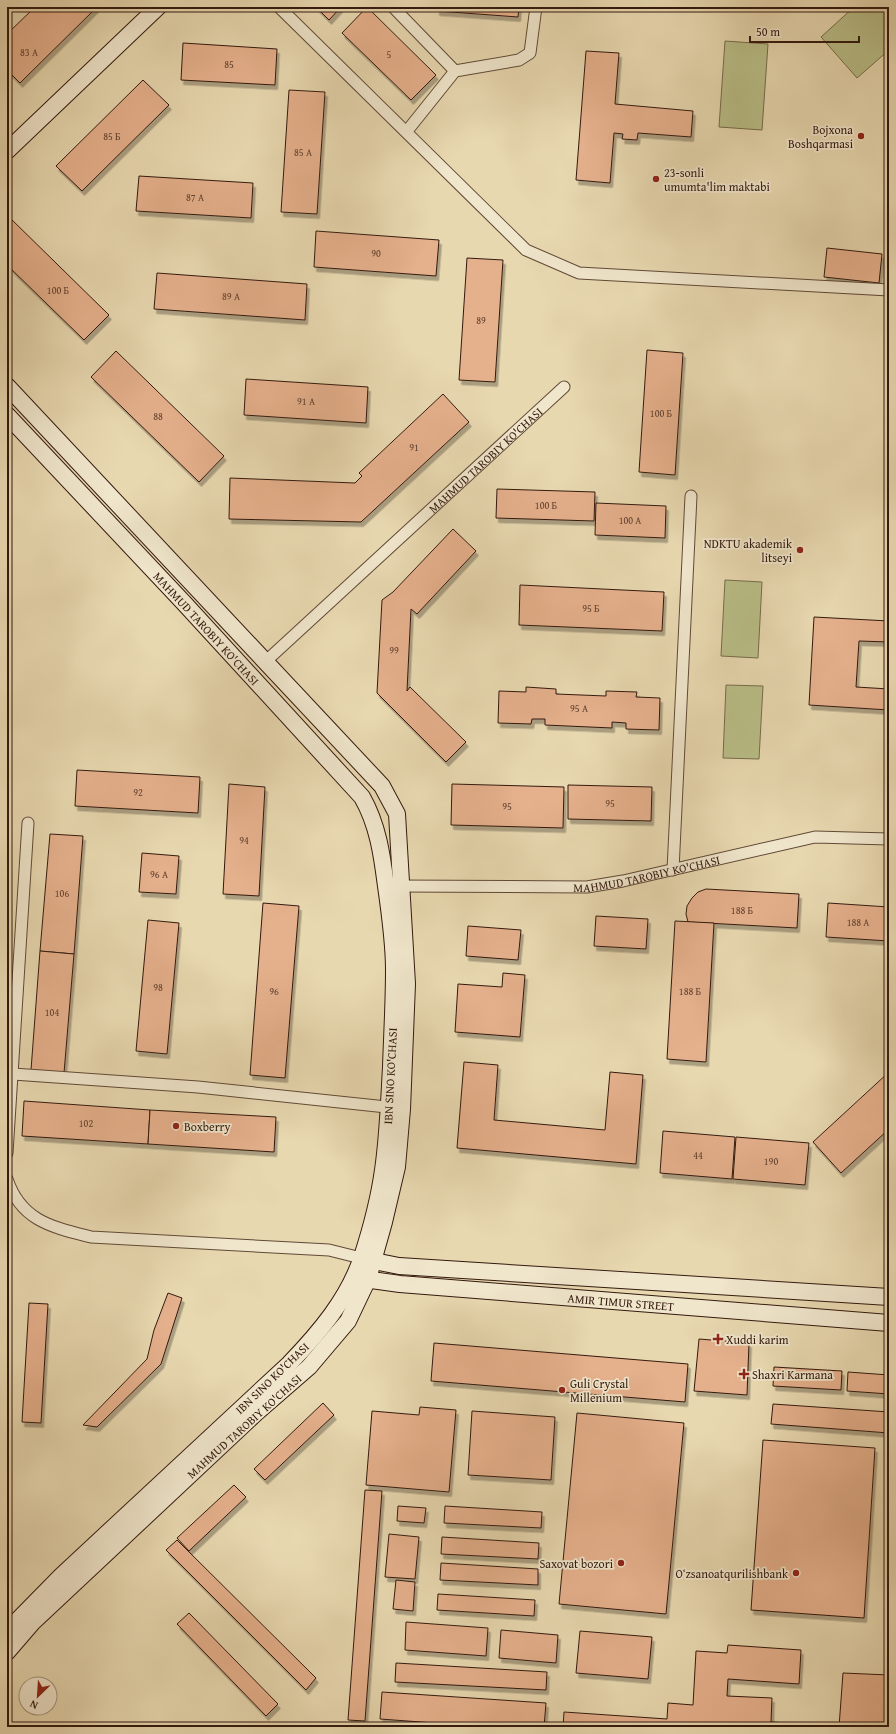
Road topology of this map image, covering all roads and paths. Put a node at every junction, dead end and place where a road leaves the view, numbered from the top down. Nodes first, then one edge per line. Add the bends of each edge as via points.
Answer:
1 (158, 7) edge
2 (279, 7) edge
3 (393, 7) edge
4 (536, 7) edge
5 (455, 71) junction
6 (407, 131) junction
7 (7, 151) edge
8 (889, 290) edge
9 (7, 386) edge
10 (564, 387) dead end
11 (7, 415) edge
12 (691, 496) dead end
13 (265, 662) junction
14 (28, 823) dead end
15 (889, 839) edge
16 (382, 855) joint
17 (673, 870) junction
18 (402, 886) junction
19 (386, 887) junction
20 (13, 1074) junction
21 (396, 1108) junction
22 (7, 1152) edge
23 (7, 1178) edge
24 (368, 1259) junction
25 (360, 1278) junction
26 (889, 1297) edge
27 (889, 1323) edge
28 (7, 1631) edge
29 (7, 1652) edge

1 - 7 main road
2 - 6 street
3 - 5 street
4 - 5 street via 530,53 519,60
5 - 6 street
6 - 8 street via 526,250 579,273
9 - 13 main road, MAHMUD TAROBIY KO'CHASI
10 - 13 street, MAHMUD TAROBIY KO'CHASI
11 - 16 main road, MAHMUD TAROBIY KO'CHASI via 362,797 372,815
12 - 17 street
13 - 18 main road, MAHMUD TAROBIY KO'CHASI via 382,786 397,814
14 - 20 street
15 - 17 street, MAHMUD TAROBIY KO'CHASI via 815,837
16 - 19 main road, IBN SINO KO'CHASI
17 - 18 street, MAHMUD TAROBIY KO'CHASI via 587,887
18 - 19 street, MAHMUD TAROBIY KO'CHASI
18 - 21 main road, MAHMUD TAROBIY KO'CHASI via 407,984
19 - 21 main road, IBN SINO KO'CHASI via 394,969
20 - 21 street via 198,1087
20 - 22 street
21 - 24 main road, MAHMUD TAROBIY KO'CHASI via 397,1167
23 - 24 street via 10,1188 28,1214 55,1228 91,1237 329,1250
24 - 25 main road, MAHMUD TAROBIY KO'CHASI
24 - 26 main road, AMIR TIMUR STREET via 399,1266
25 - 27 main road, AMIR TIMUR STREET via 400,1284
25 - 28 main road, IBN SINO KO'CHASI via 310,1342 289,1364 61,1576
25 - 29 main road, MAHMUD TAROBIY KO'CHASI via 348,1321 308,1367 32,1623

